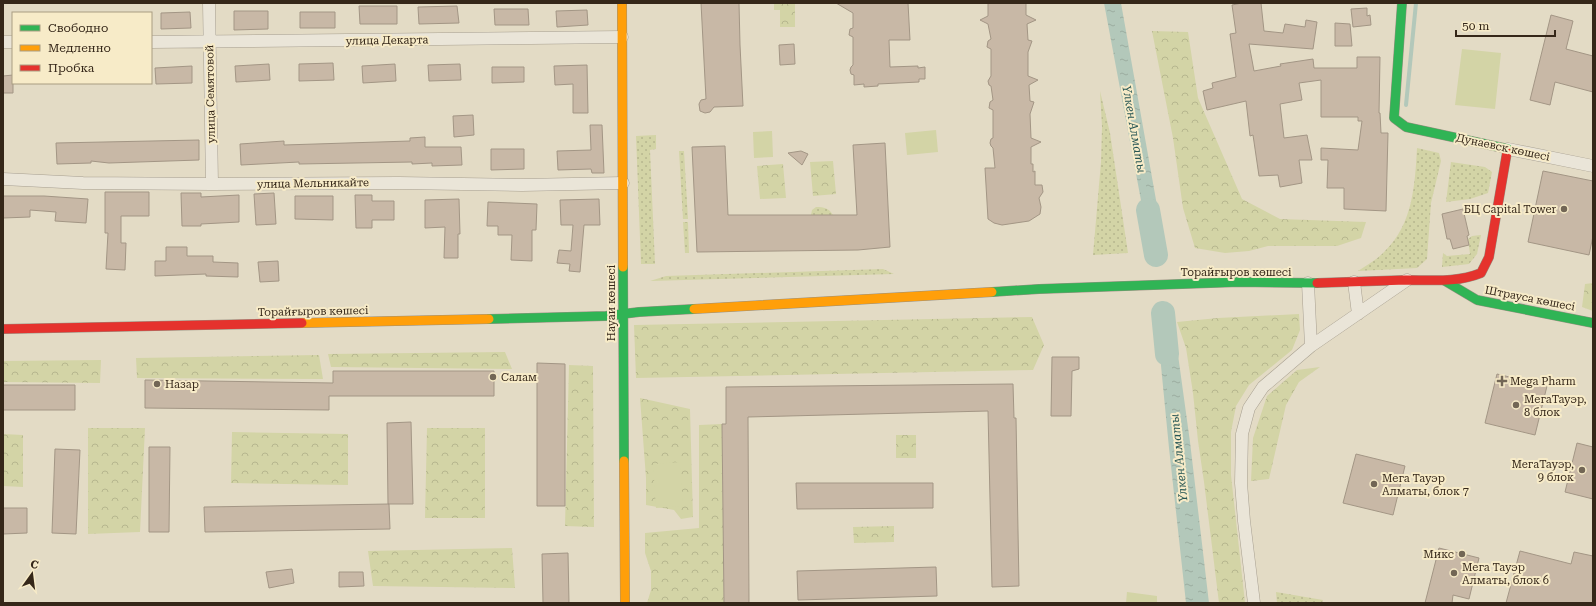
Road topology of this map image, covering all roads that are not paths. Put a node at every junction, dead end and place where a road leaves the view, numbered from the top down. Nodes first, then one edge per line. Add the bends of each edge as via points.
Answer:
1 (209, 3) edge
2 (622, 3) edge
3 (1402, 3) edge
4 (622, 37) junction
5 (152, 42) edge
6 (210, 42) junction
7 (1508, 149) junction
8 (1593, 166) edge
9 (3, 179) edge
10 (212, 184) junction
11 (623, 184) junction
12 (1407, 280) junction
13 (1444, 281) junction
14 (1354, 282) junction
15 (1302, 284) junction
16 (1247, 291) dead end
17 (1094, 292) junction
18 (1148, 294) dead end
19 (1358, 314) junction
20 (624, 315) junction
21 (1593, 323) edge
22 (3, 328) edge
23 (1311, 346) junction
24 (625, 603) edge
25 (1254, 603) edge

1 - 6 street, улица Семятовой
2 - 4 street, Науаи көшесі
3 - 7 street, Дунаевск көшесі via 1394,118 1406,127
4 - 6 street, улица Декарта
4 - 11 street, Науаи көшесі
5 - 6 street, улица Декарта
6 - 10 street, улица Семятовой
7 - 8 street, Дунаевск көшесі
7 - 13 street, Торайғыров көшесі via 1489,257 1481,273 1469,278
9 - 10 street, улица Мельникайте via 84,183
10 - 11 street, улица Мельникайте
11 - 20 street, Науаи көшесі
12 - 13 street, Торайғыров көшесі
12 - 14 street, Торайғыров көшесі
12 - 19 street
13 - 21 street, Штрауса көшесі via 1477,300
14 - 15 street, Торайғыров көшесі
14 - 19 street
15 - 16 street, Торайғыров көшесі
15 - 17 street, Торайғыров көшесі via 1239,282
15 - 23 street
17 - 18 street, Торайғыров көшесі
17 - 20 street, Торайғыров көшесі via 1039,289
19 - 23 street
20 - 22 street, Торайғыров көшесі
20 - 24 street, Науаи көшесі
23 - 25 street via 1263,387 1249,408 1242,434 1241,483

